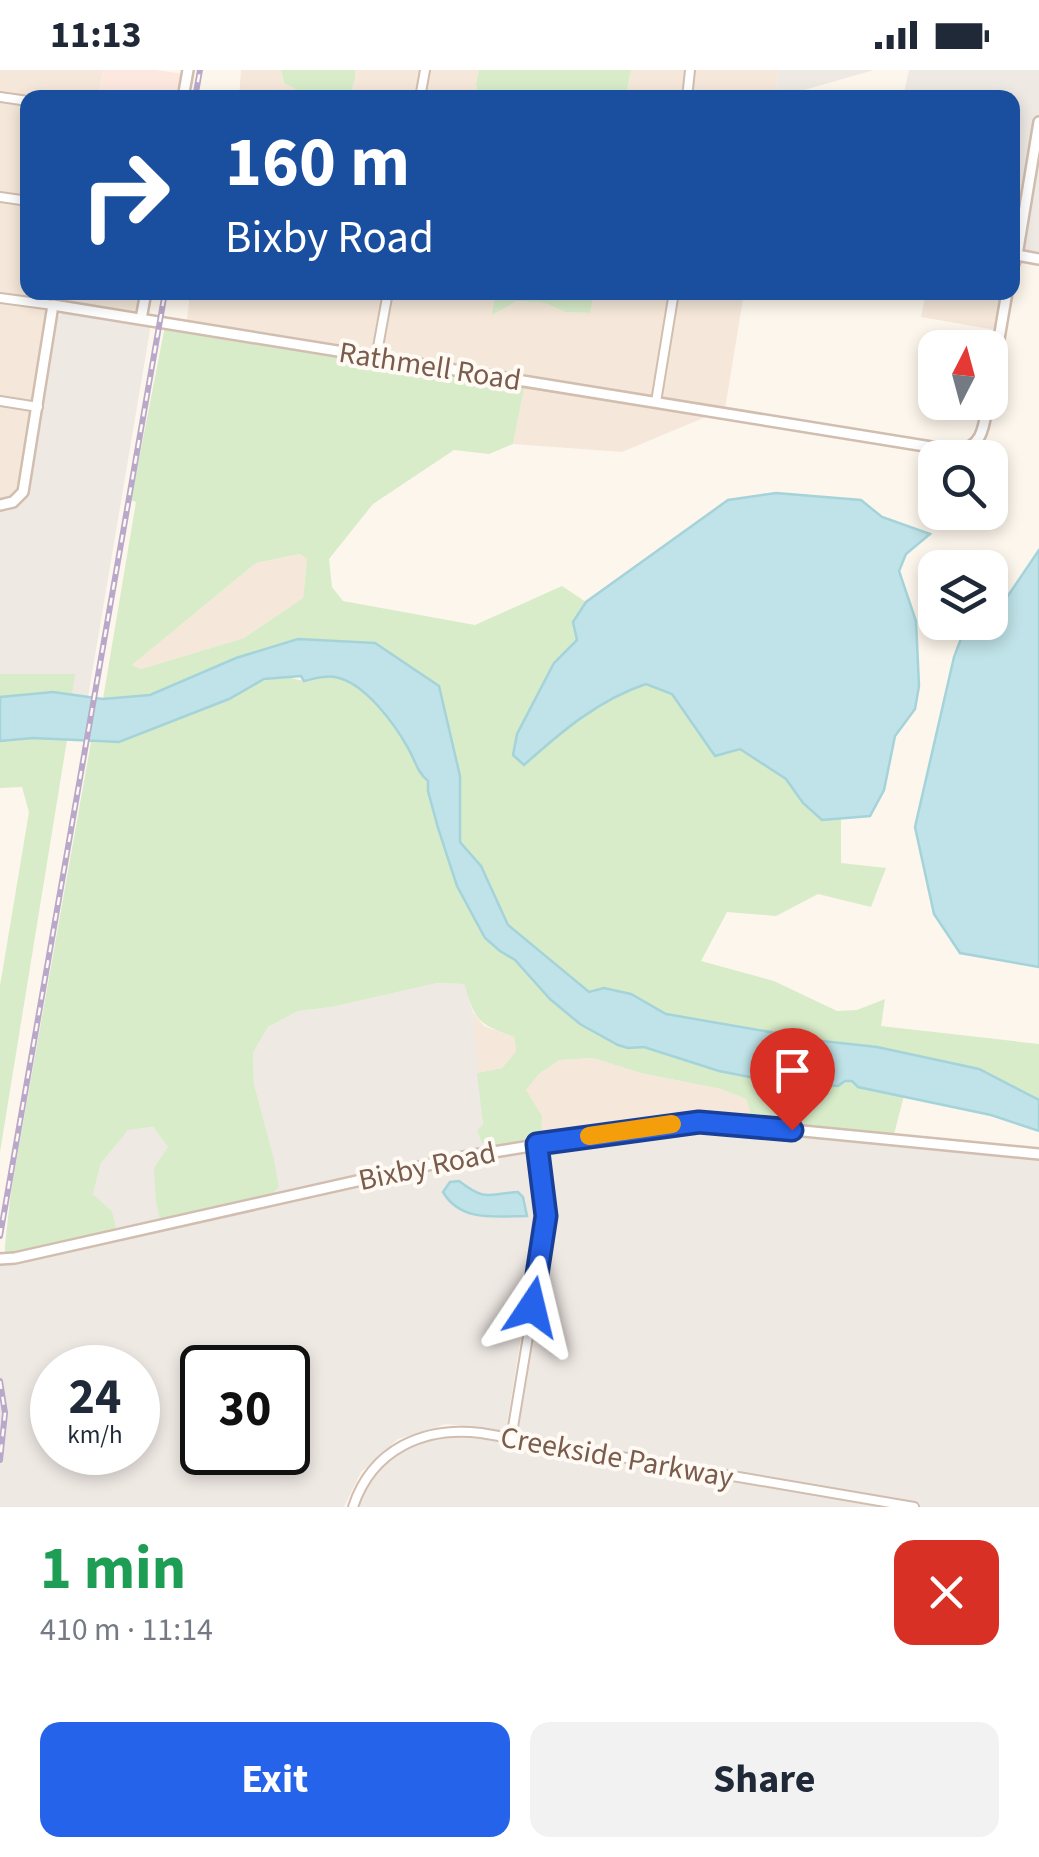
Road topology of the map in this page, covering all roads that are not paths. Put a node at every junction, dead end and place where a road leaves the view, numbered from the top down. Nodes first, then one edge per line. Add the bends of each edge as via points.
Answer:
1 (1039, 122) edge
2 (1020, 243) edge
3 (0, 298) edge
4 (145, 300) edge
5 (387, 300) edge
6 (673, 300) edge
7 (1006, 300) edge
8 (54, 306) junction
9 (141, 319) junction
10 (1000, 330) edge
11 (376, 358) junction
12 (0, 400) edge
13 (656, 402) junction
14 (38, 407) junction
15 (984, 420) edge
16 (0, 504) edge
17 (537, 1144) junction
18 (1039, 1154) edge
19 (0, 1259) edge
20 (510, 1439) junction
21 (353, 1507) edge
22 (914, 1507) edge

1 - 2 street
3 - 8 street
4 - 9 street
5 - 11 street
6 - 13 street
7 - 10 street
8 - 9 street, Rathmell Road
8 - 14 street
9 - 11 street, Rathmell Road
11 - 13 street, Rathmell Road
12 - 14 street
13 - 15 street, Rathmell Road via 956,451 979,441
14 - 16 street via 23,492
17 - 18 street, Bixby Road via 699,1122
17 - 19 street, Bixby Road
17 - 20 street via 546,1228
20 - 21 street, Creekside Parkway via 452,1431 413,1440 375,1467
20 - 22 street, Creekside Parkway

